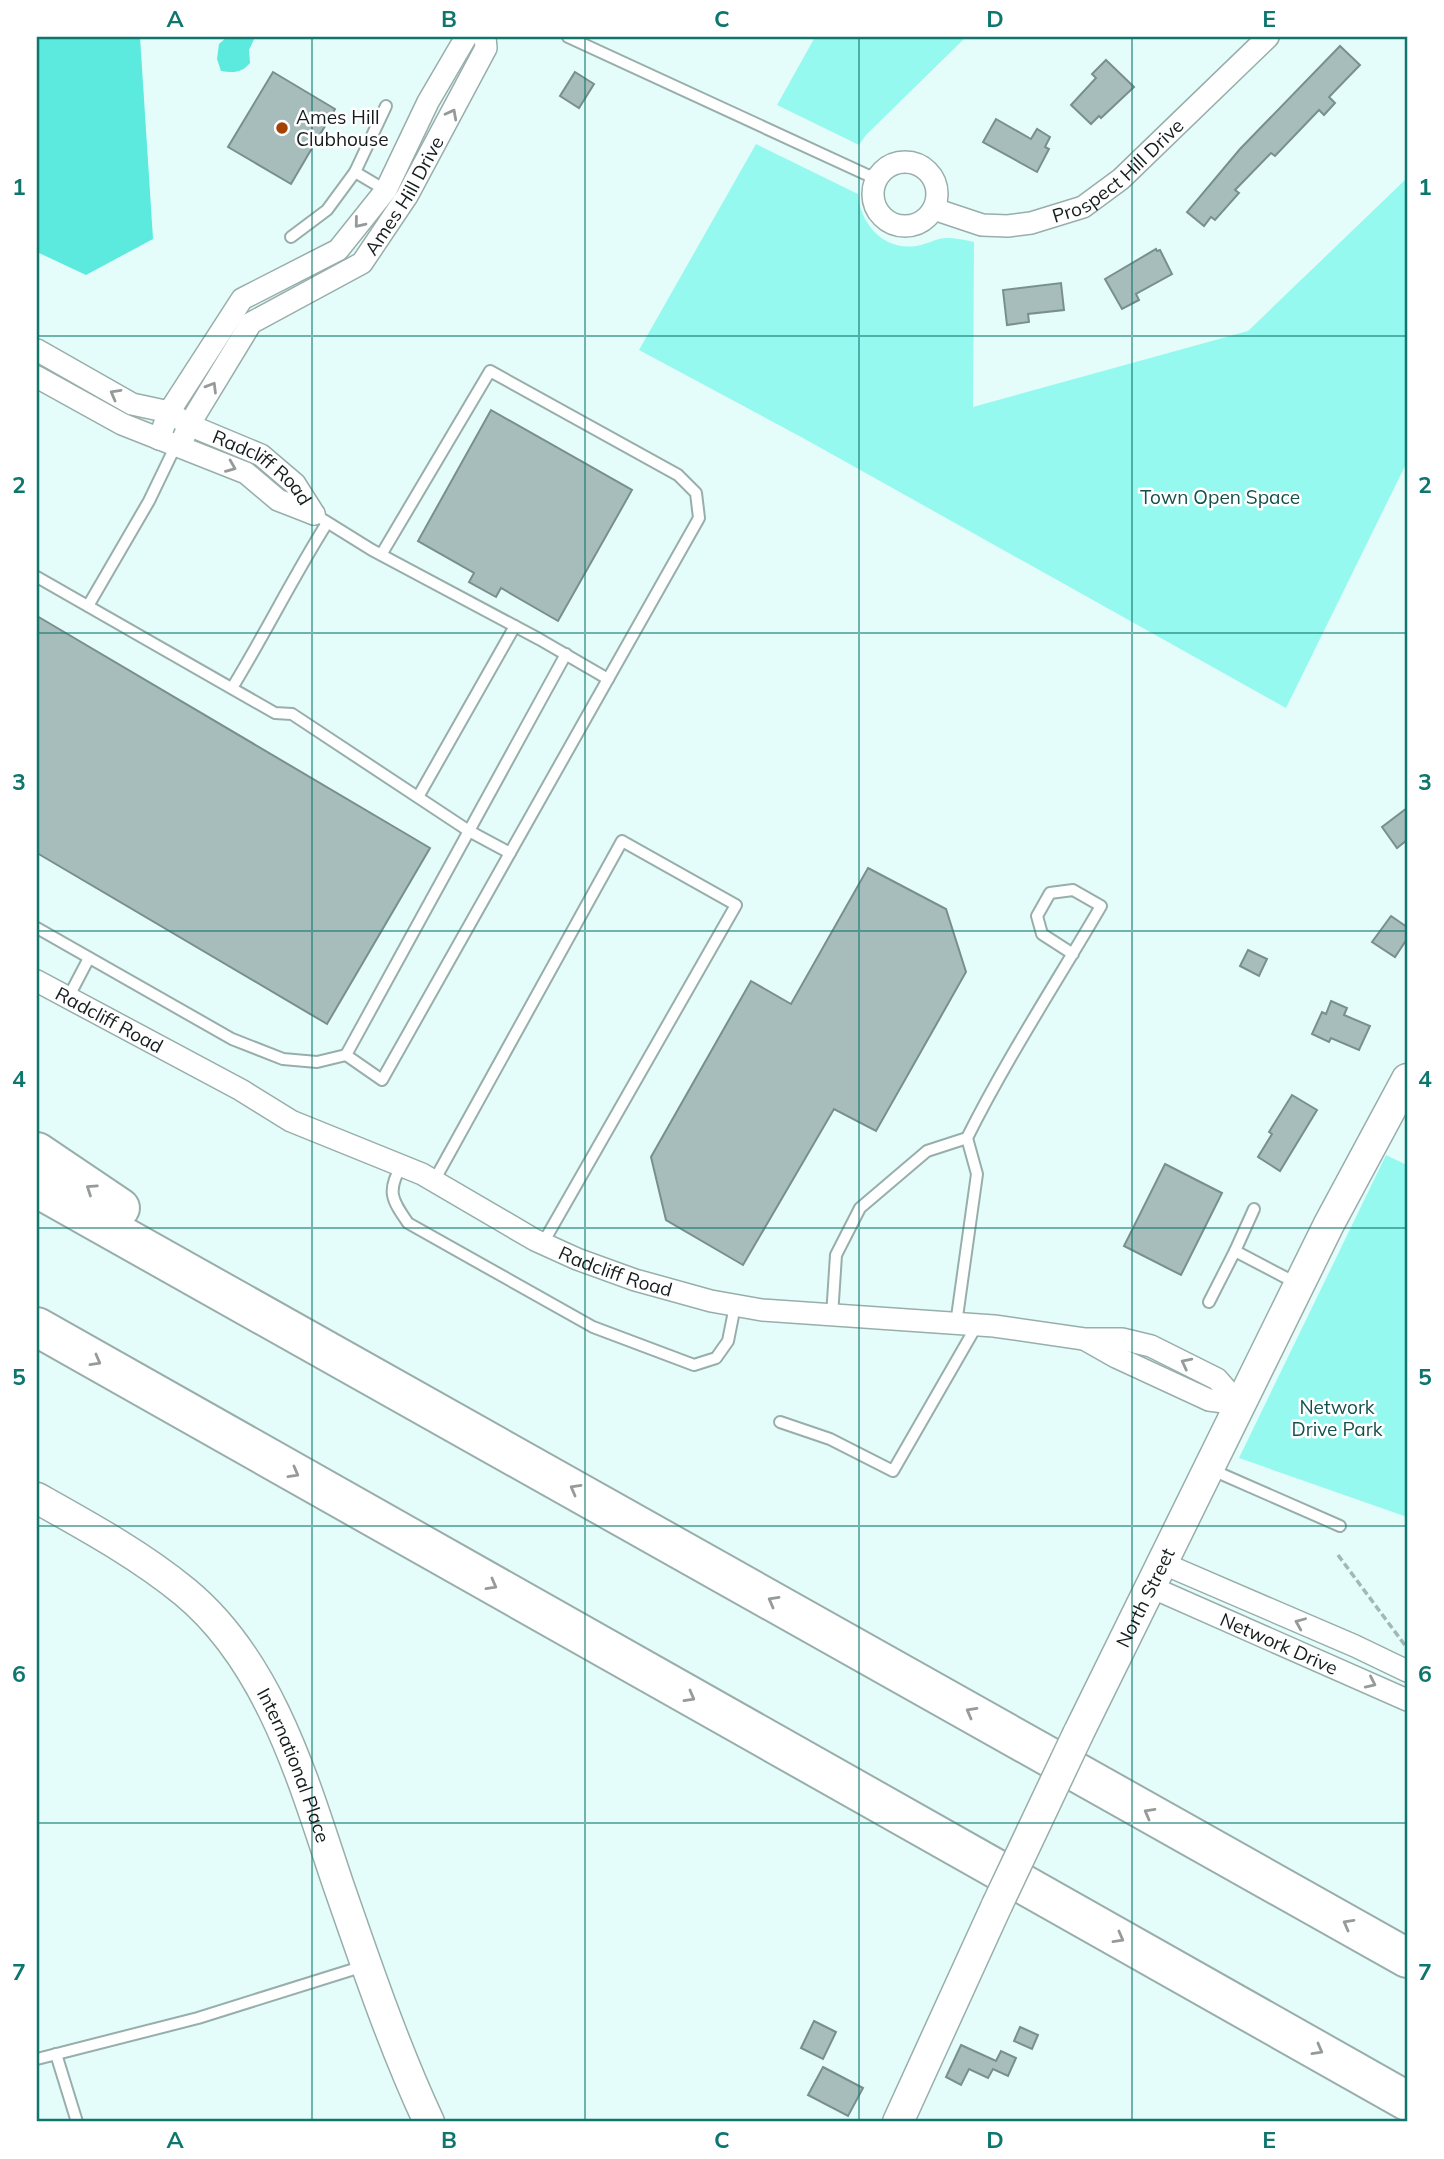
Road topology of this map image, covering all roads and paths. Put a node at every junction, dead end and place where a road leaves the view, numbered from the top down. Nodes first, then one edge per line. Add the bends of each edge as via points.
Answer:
1 (466, 37) edge
2 (485, 37) edge
3 (568, 37) edge
4 (1268, 37) edge
5 (386, 106) dead end
6 (355, 172) junction
7 (876, 179) junction
8 (386, 190) junction
9 (403, 203) junction
10 (934, 209) junction
11 (291, 237) dead end
12 (37, 350) edge
13 (37, 377) edge
14 (169, 412) junction
15 (189, 425) junction
16 (172, 443) junction
17 (321, 519) junction
18 (381, 555) junction
19 (37, 576) edge
20 (88, 606) junction
21 (515, 626) junction
22 (566, 654) junction
23 (608, 679) junction
24 (232, 688) junction
25 (418, 797) junction
26 (469, 831) junction
27 (510, 853) junction
28 (37, 928) edge
29 (1073, 954) junction
30 (89, 958) junction
31 (37, 981) edge
32 (68, 998) junction
33 (346, 1055) junction
34 (1407, 1079) edge
35 (968, 1138) junction
36 (37, 1152) edge
37 (402, 1165) junction
38 (434, 1181) junction
39 (37, 1188) edge
40 (1254, 1209) dead end
41 (543, 1243) junction
42 (1235, 1251) junction
43 (1299, 1285) junction
44 (1209, 1302) dead end
45 (735, 1306) junction
46 (832, 1316) junction
47 (966, 1324) junction
48 (37, 1327) edge
49 (394, 1387) junction
50 (1239, 1404) junction
51 (780, 1422) dead end
52 (1208, 1468) junction
53 (37, 1498) edge
54 (1340, 1526) dead end
55 (1338, 1555) dead end
56 (1157, 1575) junction
57 (1407, 1648) edge
58 (1407, 1671) edge
59 (1407, 1700) edge
60 (1407, 1958) edge
61 (367, 1965) junction
62 (56, 2054) junction
63 (37, 2059) edge
64 (1407, 2101) edge
65 (77, 2122) edge
66 (429, 2122) edge
67 (898, 2122) edge

1 - 8 street, Ames Hill Drive via 428,102
9 -> 2 street, Ames Hill Drive via 486,48
3 - 7 lane
4 - 10 street, Prospect Hill Drive via 1121,179 1083,207 1008,226 982,225
5 - 6 lane
6 - 8 lane
6 - 11 lane via 327,211
7 - 10 street via 873,200 890,223 910,226
7 - 10 street via 892,164 914,163 924,168 936,187
8 - 9 lane
8 -> 14 street, Ames Hill Drive via 338,250 242,299
15 -> 9 street, Ames Hill Drive via 251,323 362,263
14 -> 12 street, Radcliff Road via 132,404
13 - 16 street, Radcliff Road via 122,424
14 - 15 street, Radcliff Road
14 - 16 street, Ames Hill Drive
15 - 16 street, Ames Hill Drive
15 - 17 street, Radcliff Road via 261,455 295,484
16 -> 17 street, Radcliff Road via 246,473 278,500
16 - 20 lane via 149,501
17 - 18 lane
17 - 24 lane via 265,634
18 - 21 lane
18 - 23 lane via 490,371 678,475 696,493 699,518
19 - 20 lane
20 - 24 lane
21 - 22 lane
21 - 25 lane
22 - 23 lane
22 - 26 lane
23 - 27 lane
24 - 25 lane via 275,713 292,714
25 - 26 lane
26 - 27 lane
26 - 33 lane
27 - 33 lane via 382,1080
28 - 30 lane
29 - 29 lane via 1101,906 1073,890 1050,893 1037,916 1042,934
29 - 35 lane
30 - 32 lane
30 - 33 lane via 232,1039 283,1059 317,1062
31 - 32 street, Radcliff Road
32 - 37 street, Radcliff Road via 291,1121
34 - 43 main road, North Street
35 - 46 lane via 927,1151 860,1208 836,1255
35 - 47 lane via 977,1174
49 -> 36 highway
37 - 38 street, Radcliff Road
37 - 45 lane via 394,1179 392,1201 408,1223 593,1328 694,1364 716,1358 728,1341
38 - 41 street, Radcliff Road
38 - 41 lane via 622,841 736,905
39 - 49 highway
40 - 42 lane
41 - 45 street, Radcliff Road via 635,1280
42 - 43 lane
42 - 44 lane
43 - 50 main road, North Street
45 - 46 street, Radcliff Road
46 - 47 street, Radcliff Road
47 - 50 street, Radcliff Road via 1084,1339 1209,1400
47 - 51 lane via 893,1471 830,1439
48 -> 64 highway
60 -> 49 highway
50 - 52 main road, North Street
52 - 54 lane
52 - 56 main road, North Street
53 - 61 main road, International Place via 140,1560 186,1593 224,1632 283,1730 309,1792
55 - 57 path
58 -> 56 street, Network Drive via 1355,1646
56 -> 59 street, Network Drive
56 - 67 main road, North Street, bridge
61 - 62 lane via 198,2018
61 - 66 main road, International Place
62 - 63 lane
62 - 65 lane

